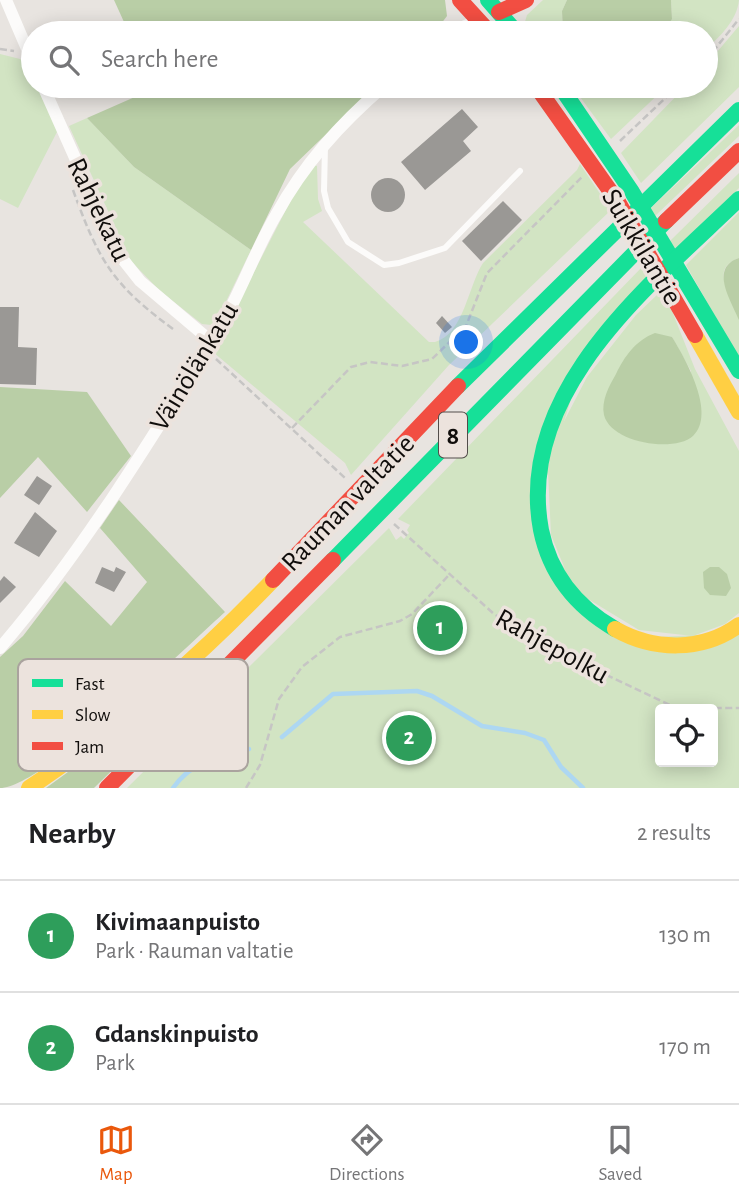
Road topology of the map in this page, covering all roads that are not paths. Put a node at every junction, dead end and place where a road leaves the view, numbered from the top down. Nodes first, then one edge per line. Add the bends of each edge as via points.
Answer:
1 (6, 0) edge
2 (460, 0) edge
3 (526, 0) edge
4 (493, 6) edge
5 (479, 20) joint
6 (506, 21) edge
7 (21, 35) edge
8 (48, 98) edge
9 (371, 98) edge
10 (546, 98) edge
11 (569, 98) edge
12 (739, 110) edge
13 (326, 141) junction
14 (739, 152) edge
15 (520, 171) dead end
16 (739, 199) edge
17 (209, 346) junction
18 (739, 371) edge
19 (739, 412) edge
20 (739, 625) edge
21 (0, 648) edge
22 (193, 659) edge
23 (233, 659) edge
24 (54, 771) edge
25 (124, 771) edge
26 (29, 788) edge
27 (107, 788) edge

1 - 7 street
2 - 5 main road
3 - 4 main road
4 - 5 main road
4 - 6 main road
8 - 17 street, Rahjekatu via 117,252 140,281
9 - 13 street, Väinölänkatu
10 - 19 main road, Suikkilantie via 604,181
11 - 18 main road, Suikkilantie via 599,140
12 - 22 main road, Rauman valtatie / 8 via 585,256
13 - 15 lane via 328,208 348,242 384,265 445,248
13 - 17 street, Väinölänkatu via 275,216
14 - 23 main road, Rauman valtatie / 8 via 601,284
16 - 20 main road via 634,304 583,367 543,447 538,499 546,549 560,582 602,624 631,638 678,646 715,639
17 - 21 street, Väinölänkatu via 53,582
24 - 26 main road, Rauman valtatie / 8
25 - 27 main road, Rauman valtatie / 8

